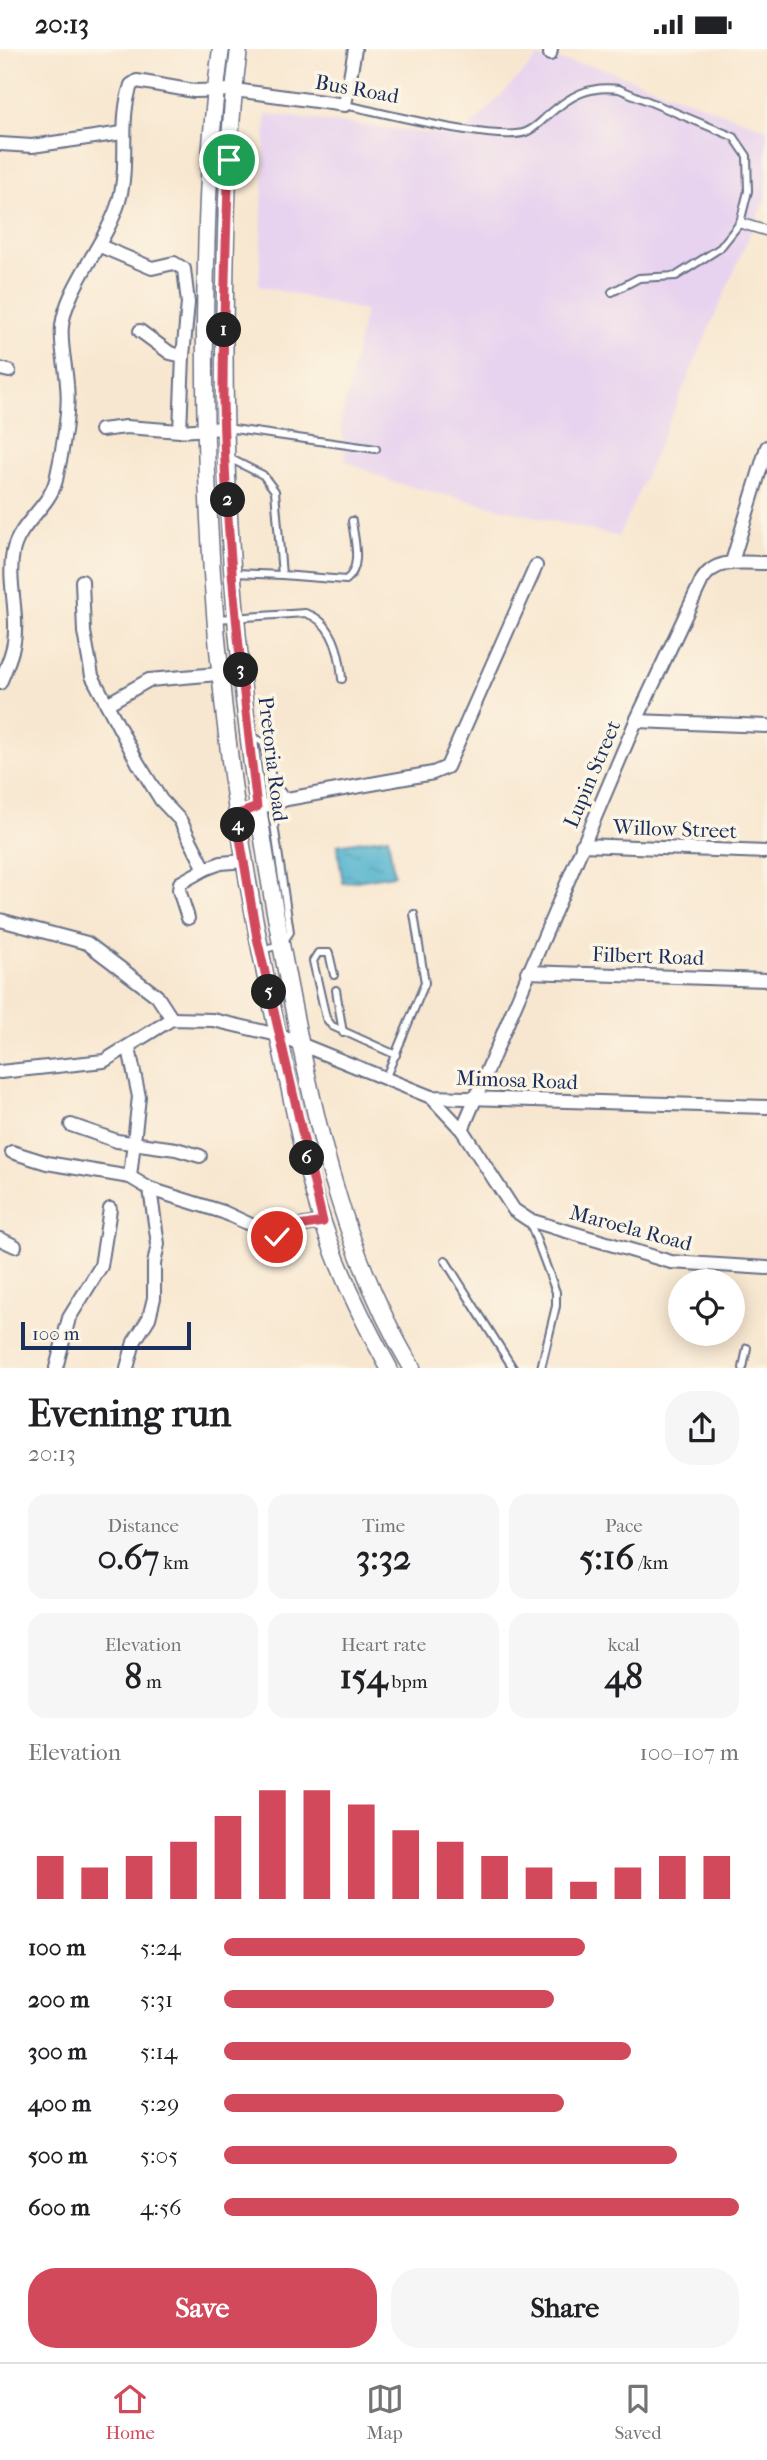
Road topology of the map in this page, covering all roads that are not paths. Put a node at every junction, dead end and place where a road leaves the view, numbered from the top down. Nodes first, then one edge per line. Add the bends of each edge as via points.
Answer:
1 (220, 49) edge
2 (239, 49) edge
3 (355, 49) edge
4 (216, 90) junction
5 (235, 90) junction
6 (345, 105) junction
7 (122, 133) junction
8 (0, 144) edge
9 (740, 223) junction
10 (767, 231) edge
11 (100, 246) junction
12 (612, 292) dead end
13 (188, 303) junction
14 (206, 303) junction
15 (141, 331) dead end
16 (183, 356) junction
17 (224, 428) junction
18 (101, 430) dead end
19 (205, 430) junction
20 (180, 431) junction
21 (767, 447) edge
22 (376, 449) dead end
23 (225, 456) junction
24 (352, 521) dead end
25 (732, 562) junction
26 (767, 563) edge
27 (536, 566) dead end
28 (234, 573) junction
29 (282, 575) junction
30 (82, 581) dead end
31 (237, 617) junction
32 (215, 619) junction
33 (241, 672) junction
34 (220, 674) junction
35 (342, 679) dead end
36 (0, 683) edge
37 (107, 703) junction
38 (636, 721) junction
39 (767, 726) edge
40 (248, 735) junction
41 (287, 799) junction
42 (264, 805) junction
43 (236, 815) junction
44 (582, 845) junction
45 (767, 852) edge
46 (243, 861) junction
47 (205, 869) junction
48 (414, 913) dead end
49 (188, 918) dead end
50 (0, 920) edge
51 (281, 945) junction
52 (259, 950) junction
53 (527, 972) junction
54 (334, 975) dead end
55 (767, 980) edge
56 (336, 990) dead end
57 (172, 1019) junction
58 (343, 1033) junction
59 (278, 1035) junction
60 (298, 1044) junction
61 (129, 1048) junction
62 (396, 1055) junction
63 (0, 1072) edge
64 (386, 1079) junction
65 (431, 1097) junction
66 (475, 1098) junction
67 (767, 1107) edge
68 (71, 1125) dead end
69 (462, 1130) junction
70 (135, 1145) junction
71 (12, 1152) dead end
72 (200, 1156) dead end
73 (130, 1177) junction
74 (150, 1189) junction
75 (110, 1209) dead end
76 (529, 1220) junction
77 (323, 1222) junction
78 (0, 1239) edge
79 (15, 1246) dead end
80 (445, 1259) dead end
81 (767, 1268) edge
82 (370, 1285) junction
83 (353, 1294) junction
84 (747, 1348) dead end
85 (56, 1368) edge
86 (127, 1368) edge
87 (389, 1368) edge
88 (412, 1368) edge
89 (513, 1368) edge
90 (541, 1368) edge
91 (743, 1368) edge

1 - 4 main road, Pretoria Road
2 - 5 main road, Pretoria Road
3 - 6 street
4 - 5 street, Bus Road
4 - 7 street, Bus Road via 194,92 135,81 128,94
4 - 14 main road, Pretoria Road
5 - 6 street, Bus Road
5 - 17 main road, Pretoria Road via 226,254
6 - 9 lane, Bus Road via 471,129 524,133 584,90 619,89 734,137 747,156 749,171
7 - 8 street via 32,146
7 - 11 street via 122,188
9 - 10 street
9 - 12 lane via 729,241 687,271 639,278
11 - 13 street via 152,268 174,263 182,267
11 - 36 street via 63,319 67,392 56,478 21,529 14,549 15,641
13 - 14 street
13 - 16 street
14 - 19 main road, Pretoria Road
15 - 16 street via 170,353
16 - 20 street
17 - 19 street
17 - 22 lane
17 - 23 main road, Pretoria Road
18 - 20 street
19 - 20 street
19 - 32 main road, Pretoria Road
21 - 25 street
23 - 28 main road, Pretoria Road
23 - 29 lane via 263,475 275,491
24 - 29 lane via 356,561 352,576 346,580
25 - 26 street
25 - 38 street, Lupin Street via 705,575
27 - 41 street via 447,767
28 - 29 lane
28 - 31 main road, Pretoria Road
30 - 37 street via 88,667
31 - 32 lane
31 - 33 main road, Pretoria Road
31 - 35 lane via 305,613 317,617 330,630
32 - 34 main road, Pretoria Road
33 - 34 street
33 - 40 main road, Pretoria Road
34 - 37 street via 149,680
34 - 43 main road, Pretoria Road
37 - 47 street via 138,763 180,820
38 - 39 street
38 - 44 street, Lupin Street
40 - 41 lane via 263,742 273,782
40 - 42 main road, Pretoria Road
41 - 42 street
42 - 43 street
42 - 51 main road, Pretoria Road
43 - 46 main road, Pretoria Road
44 - 45 street, Willow Street
44 - 53 street, Lupin Street
46 - 47 street
46 - 52 main road, Pretoria Road
47 - 49 street via 180,883 178,890
48 - 62 lane via 425,982
50 - 57 street via 87,943 158,996
51 - 52 lane
51 - 60 main road, Pretoria Road
52 - 59 main road, Pretoria Road
53 - 55 street, Filbert Road
53 - 66 street, Lupin Street
54 - 58 lane via 328,953 318,953 313,961 326,1018
56 - 58 lane
57 - 59 street, Mimosa Road via 238,1023
57 - 61 street
58 - 62 lane
59 - 60 street, Mimosa Road
59 - 77 main road, Pretoria Road
60 - 64 street, Mimosa Road
60 - 82 main road, Pretoria Road via 334,1187
61 - 63 street via 104,1062
61 - 70 street via 139,1097
62 - 64 lane
64 - 65 street, Mimosa Road
65 - 66 street, Mimosa Road
65 - 69 street
66 - 67 street, Mimosa Road
66 - 69 street, Lupin Street
68 - 70 street
69 - 76 street via 514,1210
70 - 72 street
70 - 73 street
71 - 73 street via 47,1163
73 - 74 street
74 - 77 street via 223,1212 279,1237 293,1227
74 - 86 street via 158,1244 154,1298
75 - 85 street via 101,1266 69,1318
76 - 81 street, Maroela Road via 671,1262
76 - 90 lane via 556,1292
77 - 83 main road, Pretoria Road
78 - 79 street
80 - 89 lane
82 - 83 main road
82 - 88 main road, Pretoria Road
83 - 87 main road, Pretoria Road
84 - 91 lane

